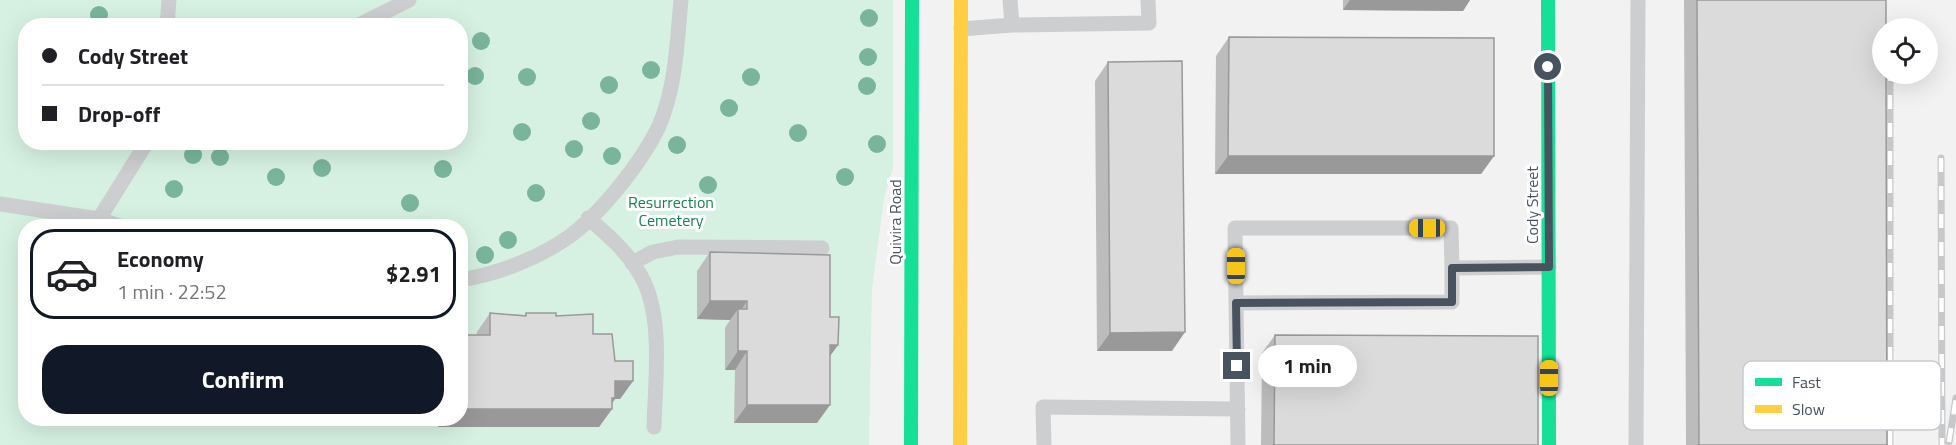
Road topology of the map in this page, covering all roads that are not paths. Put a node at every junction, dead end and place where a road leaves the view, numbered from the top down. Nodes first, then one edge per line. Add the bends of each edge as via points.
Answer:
1 (169, 0) edge
2 (409, 0) edge
3 (681, 0) edge
4 (912, 0) edge
5 (960, 0) edge
6 (1011, 0) edge
7 (1148, 0) edge
8 (1548, 0) edge
9 (1638, 0) edge
10 (168, 18) edge
11 (373, 18) edge
12 (1012, 25) junction
13 (955, 29) junction
14 (142, 150) edge
15 (0, 204) edge
16 (588, 218) junction
17 (99, 219) joint
18 (822, 248) dead end
19 (632, 262) junction
20 (1549, 267) junction
21 (1452, 268) junction
22 (468, 279) edge
23 (1236, 303) junction
24 (1238, 409) junction
25 (654, 427) dead end
26 (911, 445) edge
27 (960, 445) edge
28 (1044, 445) edge
29 (1238, 445) edge
30 (1549, 445) edge
31 (1636, 445) edge

1 - 10 lane
2 - 11 lane
3 - 16 lane via 672,84 659,126 637,162
4 - 26 main road, Quivira Road via 919,28
5 - 13 main road
6 - 12 lane
7 - 12 lane via 1149,23
8 - 20 main road, Cody Street
9 - 31 lane
12 - 13 lane
13 - 27 main road
14 - 17 lane
15 - 17 lane
16 - 19 lane via 621,246
16 - 22 lane via 570,235 528,259
18 - 19 lane via 678,247
19 - 25 lane via 642,277 656,323
20 - 21 lane
20 - 30 main road, Cody Street
21 - 23 lane via 1452,302
21 - 23 lane via 1451,228 1236,228
23 - 24 lane
24 - 28 lane via 1043,407
24 - 29 lane

